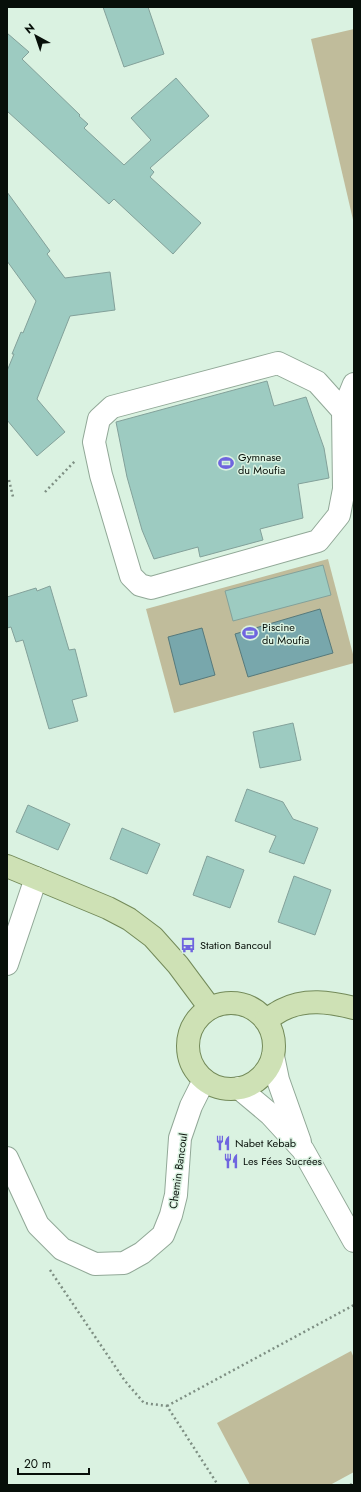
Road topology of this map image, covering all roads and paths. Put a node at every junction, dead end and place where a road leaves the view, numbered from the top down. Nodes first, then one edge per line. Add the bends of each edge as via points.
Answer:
1 (354, 384) edge
2 (348, 410) edge
3 (94, 442) junction
4 (9, 480) dead end
5 (45, 492) dead end
6 (13, 497) dead end
7 (7, 866) edge
8 (36, 878) junction
9 (7, 964) edge
10 (210, 1008) junction
11 (354, 1008) edge
12 (266, 1020) junction
13 (273, 1056) junction
14 (204, 1080) junction
15 (239, 1088) junction
16 (303, 1150) junction
17 (7, 1158) edge
18 (354, 1241) edge
19 (48, 1267) dead end
20 (354, 1305) edge
21 (167, 1406) junction
22 (354, 1483) edge
23 (218, 1485) edge
24 (350, 1485) edge

1 - 2 street
2 - 3 street via 316,382 278,363 112,407 99,419
2 - 3 street via 344,489 339,515 318,541 151,588 140,585 131,576 101,475
3 - 5 path
4 - 6 path
7 - 8 main road
8 - 9 street
8 - 10 main road via 129,919 153,937
10 - 12 main road via 234,1003 257,1011
10 - 14 main road via 200,1016 189,1037 191,1061
11 - 12 main road via 332,1002 306,1002 282,1010
12 - 13 main road via 272,1031
13 - 15 main road via 261,1077
13 - 16 street via 278,1080
14 - 15 main road via 215,1086
14 - 17 street, Chemin Bancoul via 191,1106 180,1138 176,1195 164,1235 142,1253 124,1263 95,1264 62,1249 38,1225
15 - 16 street via 270,1114
16 - 18 street
19 - 21 path via 125,1381 144,1403
20 - 21 path
21 - 23 path
22 - 24 path

